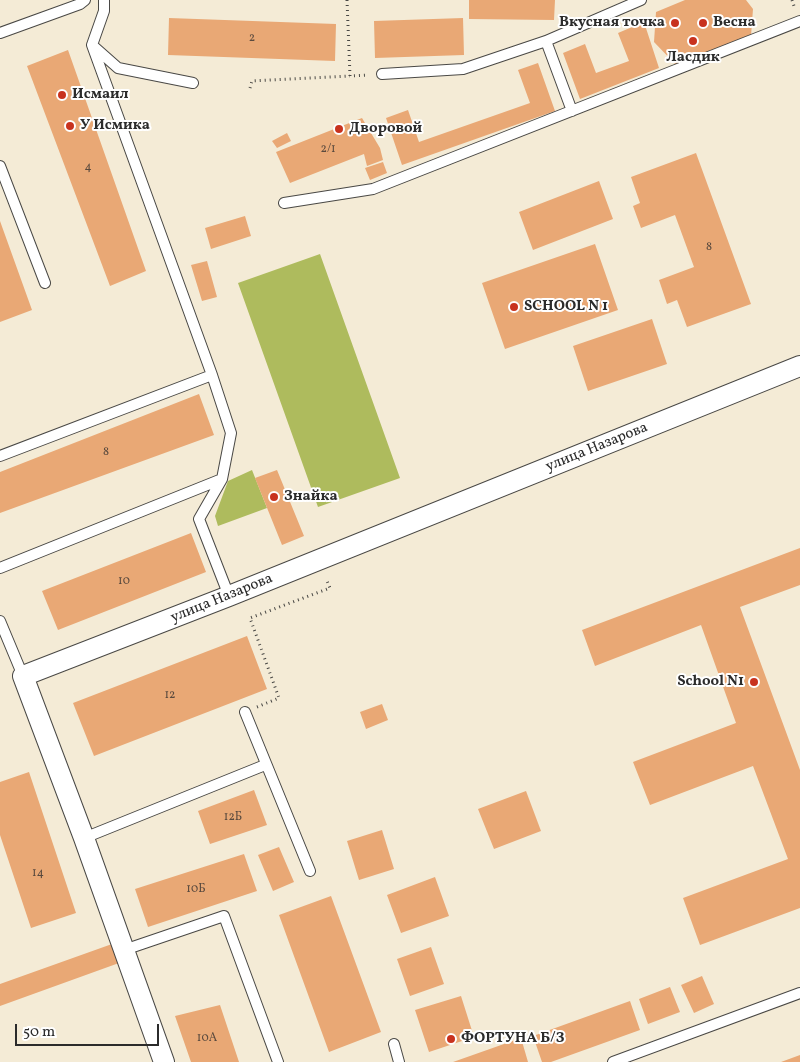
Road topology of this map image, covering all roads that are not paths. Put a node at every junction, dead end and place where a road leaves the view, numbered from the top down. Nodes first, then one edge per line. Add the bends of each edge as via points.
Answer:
1 (85, 0) edge
2 (104, 0) edge
3 (641, 0) edge
4 (800, 21) edge
5 (0, 32) edge
6 (546, 41) junction
7 (92, 45) junction
8 (382, 74) road end
9 (192, 83) dead end
10 (572, 111) junction
11 (0, 166) edge
12 (284, 203) dead end
13 (44, 283) dead end
14 (800, 366) edge
15 (212, 375) junction
16 (0, 456) edge
17 (222, 478) junction
18 (0, 568) edge
19 (229, 596) junction
20 (0, 621) edge
21 (23, 676) junction
22 (244, 712) road end
23 (265, 765) junction
24 (84, 838) junction
25 (310, 871) dead end
26 (124, 950) junction
27 (800, 993) edge
28 (394, 1044) dead end
29 (164, 1062) edge
30 (278, 1062) edge
31 (399, 1062) edge
32 (613, 1062) edge

1 - 5 lane
2 - 7 lane via 104,12
3 - 6 lane
4 - 10 lane
6 - 8 lane via 463,69
6 - 10 lane
7 - 9 lane via 118,68
7 - 15 lane
10 - 12 lane via 373,189
11 - 13 lane
14 - 19 street, улица Назарова
15 - 16 lane
15 - 17 lane via 231,433
17 - 18 lane
17 - 19 lane via 198,519
19 - 21 street, улица Назарова
20 - 21 lane
21 - 24 street
22 - 23 lane
23 - 24 lane
23 - 25 lane
24 - 26 street
26 - 29 street
26 - 30 lane via 224,916
27 - 32 lane
28 - 31 lane

